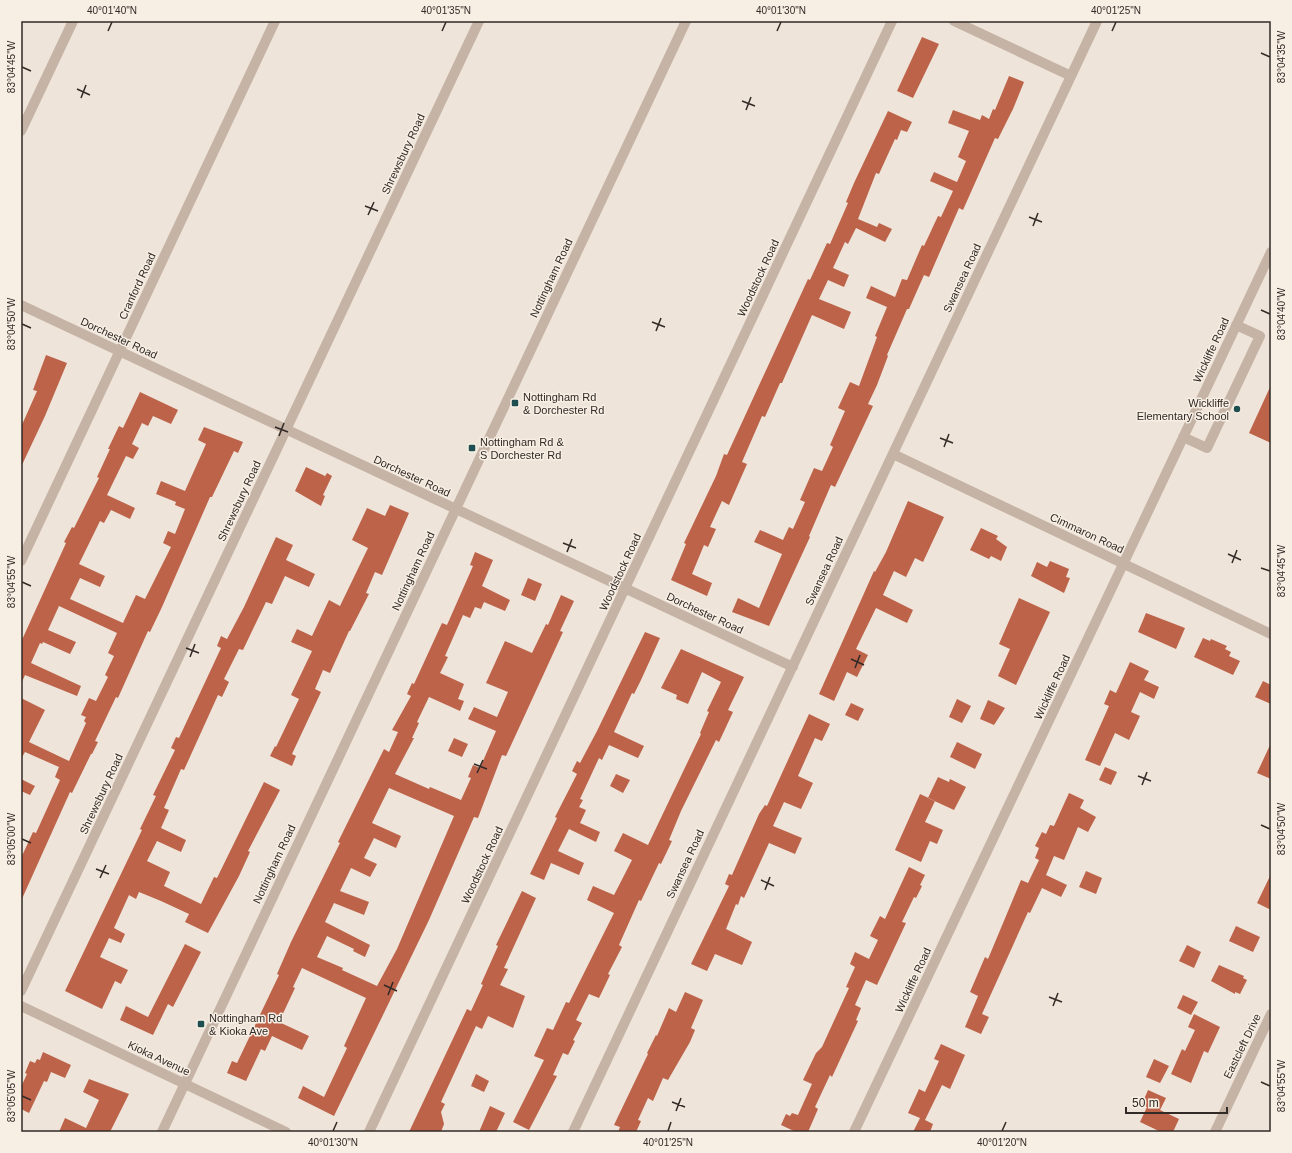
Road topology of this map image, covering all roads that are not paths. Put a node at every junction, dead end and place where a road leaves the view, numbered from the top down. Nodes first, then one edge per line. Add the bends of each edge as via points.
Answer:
1 (73, 21) edge
2 (275, 21) edge
3 (479, 21) edge
4 (686, 21) edge
5 (892, 21) edge
6 (954, 21) edge
7 (1096, 21) edge
8 (1071, 76) junction
9 (21, 131) edge
10 (1271, 252) edge
11 (21, 305) edge
12 (1236, 325) junction
13 (120, 352) junction
14 (286, 429) junction
15 (1183, 437) junction
16 (892, 454) junction
17 (456, 510) junction
18 (21, 561) edge
19 (1124, 564) junction
20 (625, 589) junction
21 (1271, 634) edge
22 (793, 667) junction
23 (21, 991) edge
24 (21, 1006) edge
25 (1271, 1014) edge
26 (185, 1084) junction
27 (162, 1132) edge
28 (286, 1132) edge
29 (369, 1132) edge
30 (573, 1132) edge
31 (854, 1132) edge
32 (1215, 1132) edge

1 - 9 street
2 - 13 street, Cranford Road
3 - 14 street, Shrewsbury Road
4 - 17 street, Nottingham Road
5 - 20 street, Woodstock Road
6 - 8 street
7 - 8 street, Swansea Road
8 - 16 street, Swansea Road
10 - 12 street, Wickliffe Road
11 - 13 street, Dorchester Road
12 - 15 street, Wickliffe Road
12 - 15 street via 1260,336 1207,448
13 - 14 street, Dorchester Road
13 - 18 street, Cranford Road
14 - 17 street, Dorchester Road
14 - 23 street, Shrewsbury Road
15 - 19 street, Wickliffe Road
16 - 19 street, Cimmaron Road
16 - 22 street, Swansea Road
17 - 20 street, Dorchester Road
17 - 26 street, Nottingham Road
19 - 21 street, Cimmaron Road
19 - 31 street, Wickliffe Road
20 - 22 street, Dorchester Road
20 - 29 street, Woodstock Road
22 - 30 street, Swansea Road
24 - 26 street, Kioka Avenue
25 - 32 street, Eastcleft Drive
26 - 27 street, Nottingham Road
26 - 28 street, Kioka Avenue

